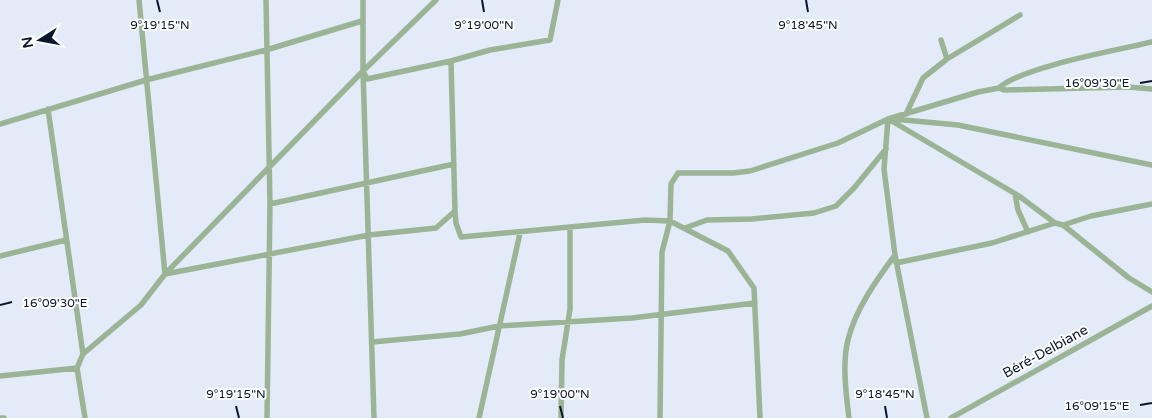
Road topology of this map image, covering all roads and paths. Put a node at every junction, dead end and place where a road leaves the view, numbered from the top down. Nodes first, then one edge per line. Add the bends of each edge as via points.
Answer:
1 (139, 0) edge
2 (266, 0) edge
3 (363, 0) edge
4 (436, 0) edge
5 (558, 0) edge
6 (1020, 15) dead end
7 (362, 20) junction
8 (941, 40) dead end
9 (1152, 42) edge
10 (266, 50) junction
11 (947, 58) junction
12 (452, 61) junction
13 (363, 71) junction
14 (146, 80) junction
15 (998, 88) junction
16 (1152, 89) edge
17 (48, 109) junction
18 (906, 114) junction
19 (888, 119) junction
20 (0, 124) edge
21 (886, 149) junction
22 (454, 164) junction
23 (1152, 165) edge
24 (269, 168) junction
25 (367, 181) junction
26 (1015, 194) junction
27 (270, 204) junction
28 (1152, 204) edge
29 (455, 211) junction
30 (670, 221) junction
31 (1055, 223) junction
32 (1063, 225) junction
33 (570, 227) junction
34 (685, 228) junction
35 (1028, 232) junction
36 (520, 233) junction
37 (369, 235) junction
38 (66, 240) junction
39 (268, 254) junction
40 (895, 255) junction
41 (0, 256) edge
42 (896, 263) junction
43 (165, 274) junction
44 (1152, 292) edge
45 (755, 303) junction
46 (1152, 306) edge
47 (662, 315) junction
48 (568, 324) junction
49 (499, 326) junction
50 (372, 342) junction
51 (82, 354) junction
52 (77, 368) junction
53 (0, 376) edge
54 (0, 418) edge
55 (4, 418) edge
56 (86, 418) edge
57 (267, 418) edge
58 (374, 418) edge
59 (479, 418) edge
60 (561, 418) edge
61 (660, 418) edge
62 (760, 418) edge
63 (849, 418) edge
64 (927, 418) edge
65 (951, 418) edge

1 - 14 street
2 - 10 street
3 - 7 street
4 - 13 street
5 - 12 street via 550,40 490,50
6 - 11 street
7 - 10 street
7 - 13 street
8 - 11 street
9 - 15 street via 1047,67 1005,82
10 - 14 street
10 - 24 street
11 - 18 street via 923,78
12 - 13 street via 367,79
12 - 22 street
13 - 24 street
13 - 25 street
14 - 17 street
14 - 43 street
15 - 16 street
15 - 18 street
17 - 20 street
17 - 38 street
18 - 19 street
19 - 21 street
19 - 23 street via 958,125
19 - 26 street
19 - 30 street via 838,143 750,171 678,173 671,184
21 - 34 street via 836,206 814,213 707,220
21 - 40 street via 884,169
22 - 25 street
22 - 29 street
24 - 27 street
24 - 43 street
25 - 27 street
25 - 37 street
26 - 31 street
26 - 35 street
27 - 39 street
28 - 32 street
29 - 36 street via 461,237
29 - 37 street via 436,228
30 - 33 street
30 - 34 street
30 - 47 street via 662,252
31 - 32 street
31 - 35 street
32 - 44 street via 1129,278
33 - 36 street
33 - 48 street
34 - 45 street via 728,251 754,288
35 - 42 street
36 - 49 street
37 - 39 street
37 - 50 street
38 - 41 street
38 - 51 street
39 - 43 street
39 - 57 street
40 - 42 street
40 - 63 street via 869,291 848,340
42 - 64 street
43 - 51 street via 141,305
45 - 47 street
45 - 62 street
46 - 65 street, Béré-Delbiane
47 - 48 street
47 - 61 street
48 - 49 street
48 - 60 street via 562,360
49 - 50 street via 460,334
49 - 59 street
50 - 58 street
51 - 52 street
52 - 53 street
52 - 56 street
54 - 55 street

